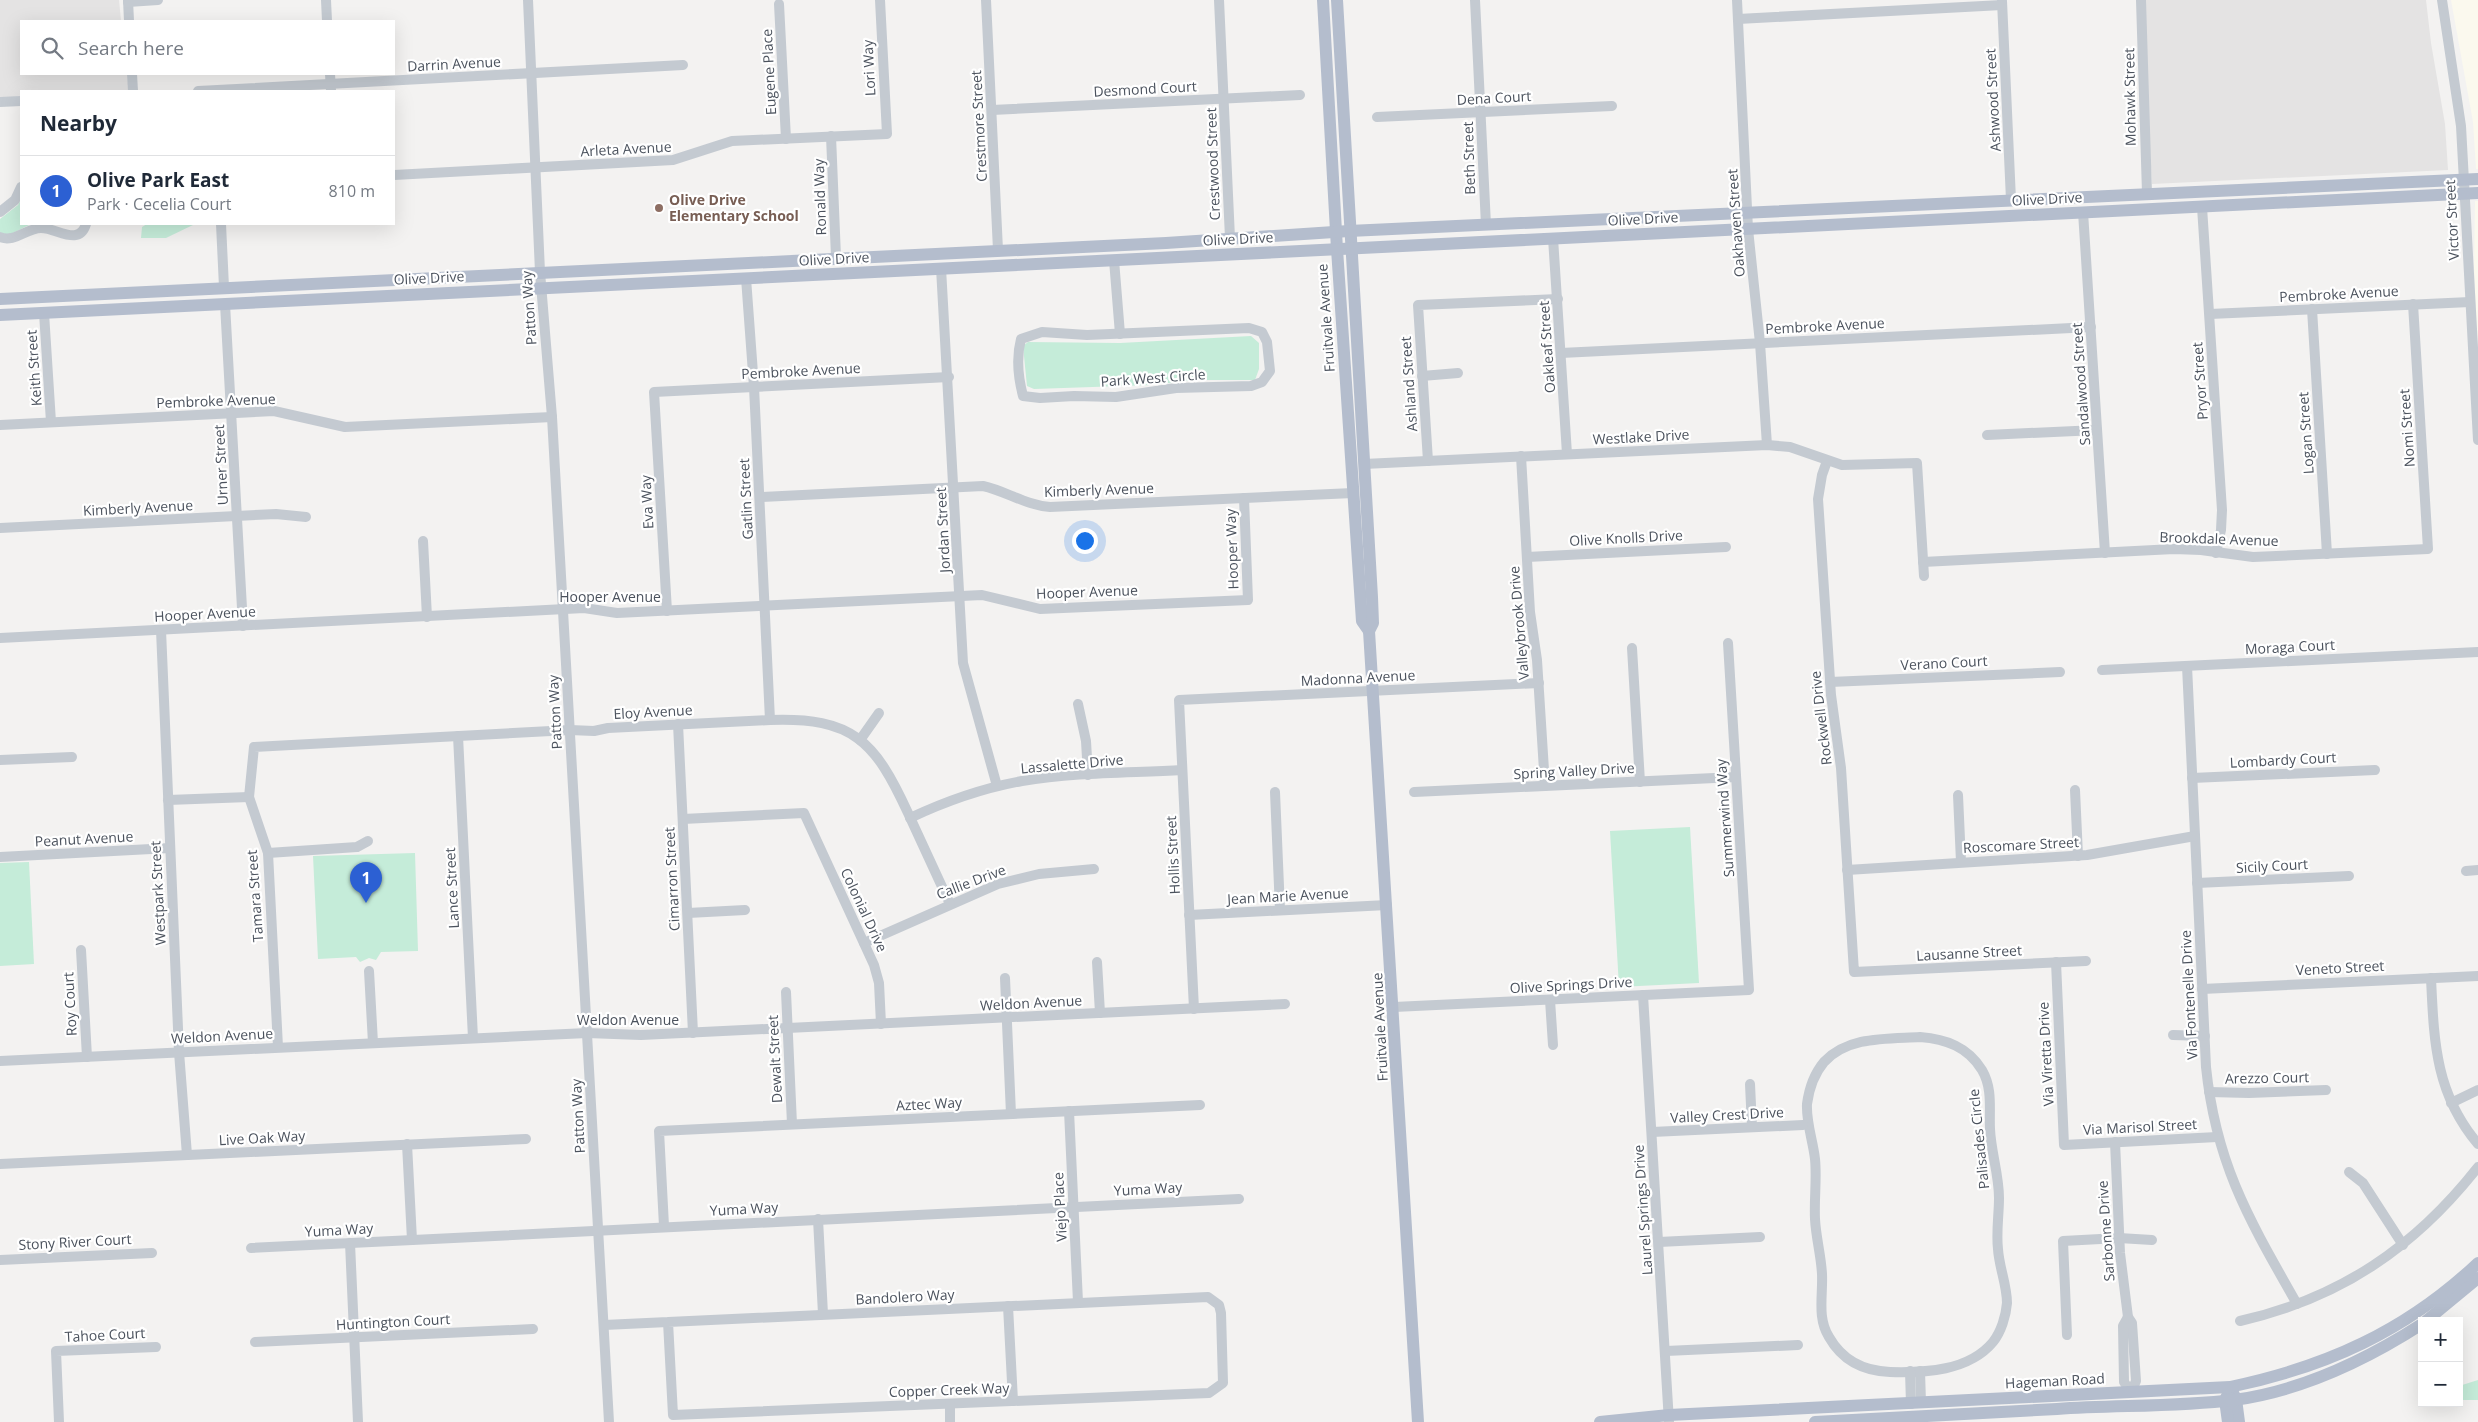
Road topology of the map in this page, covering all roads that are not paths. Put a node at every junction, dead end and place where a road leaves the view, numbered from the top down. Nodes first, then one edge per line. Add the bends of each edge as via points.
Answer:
1 (158, 0) edge
2 (326, 0) edge
3 (528, 0) edge
4 (880, 0) edge
5 (986, 0) edge
6 (1219, 0) edge
7 (1324, 0) edge
8 (1337, 0) edge
9 (1475, 0) edge
10 (1737, 0) edge
11 (2141, 0) edge
12 (2442, 0) edge
13 (128, 1) edge
14 (2002, 3) edge
15 (779, 4) dead end
16 (1738, 18) junction
17 (129, 20) edge
18 (327, 20) edge
19 (682, 65) dead end
20 (531, 73) junction
21 (132, 75) edge
22 (331, 83) edge
23 (133, 90) edge
24 (215, 90) edge
25 (1300, 95) dead end
26 (1224, 99) junction
27 (20, 101) edge
28 (0, 102) edge
29 (1612, 106) dead end
30 (992, 110) junction
31 (1481, 112) junction
32 (1377, 117) dead end
33 (887, 134) joint
34 (831, 136) junction
35 (786, 138) junction
36 (536, 168) junction
37 (395, 175) edge
38 (2464, 179) junction
39 (2478, 179) edge
40 (20, 189) edge
41 (2147, 193) junction
42 (2478, 193) edge
43 (2464, 194) junction
44 (2011, 200) junction
45 (2202, 207) junction
46 (0, 212) edge
47 (1748, 212) junction
48 (2087, 212) junction
49 (86, 225) edge
50 (221, 225) edge
51 (1486, 225) junction
52 (1748, 229) junction
53 (1349, 231) junction
54 (1336, 232) junction
55 (0, 237) edge
56 (1230, 238) junction
57 (1553, 238) junction
58 (1166, 243) junction
59 (1350, 248) junction
60 (1336, 249) junction
61 (998, 250) junction
62 (836, 257) junction
63 (811, 258) junction
64 (1114, 260) junction
65 (941, 268) junction
66 (540, 272) junction
67 (746, 278) junction
68 (280, 285) junction
69 (224, 287) junction
70 (542, 288) junction
71 (103, 294) junction
72 (1558, 298) junction
73 (0, 299) edge
74 (2470, 302) junction
75 (225, 304) junction
76 (2413, 304) junction
77 (166, 307) junction
78 (2312, 309) junction
79 (44, 313) junction
80 (2210, 314) junction
81 (0, 315) edge
82 (2091, 327) junction
83 (1120, 334) junction
84 (1760, 343) junction
85 (1561, 353) junction
86 (1458, 374) dead end
87 (1422, 376) junction
88 (949, 377) junction
89 (754, 387) junction
90 (654, 392) joint
91 (232, 413) junction
92 (552, 416) junction
93 (51, 422) junction
94 (0, 425) edge
95 (2097, 430) junction
96 (1987, 434) dead end
97 (2478, 440) edge
98 (1767, 445) junction
99 (1567, 454) junction
100 (1521, 456) junction
101 (1428, 461) junction
102 (1827, 461) junction
103 (1364, 464) junction
104 (954, 487) junction
105 (1353, 493) junction
106 (760, 496) junction
107 (1244, 498) junction
108 (237, 516) junction
109 (306, 517) dead end
110 (0, 528) edge
111 (1368, 528) junction
112 (423, 541) dead end
113 (1726, 547) dead end
114 (2428, 549) joint
115 (2105, 553) junction
116 (2216, 553) junction
117 (2327, 554) junction
118 (1527, 557) junction
119 (1923, 562) junction
120 (1924, 576) dead end
121 (960, 596) junction
122 (1248, 600) joint
123 (765, 606) junction
124 (563, 610) junction
125 (667, 611) junction
126 (427, 617) junction
127 (242, 626) junction
128 (161, 630) junction
129 (1369, 631) junction
130 (0, 638) edge
131 (1728, 643) dead end
132 (1632, 648) dead end
133 (2478, 652) edge
134 (2187, 666) junction
135 (2102, 670) dead end
136 (2060, 672) dead end
137 (1830, 682) junction
138 (1539, 683) junction
139 (1374, 691) junction
140 (1179, 700) joint
141 (1078, 704) dead end
142 (879, 713) dead end
143 (770, 720) junction
144 (678, 724) junction
145 (570, 730) junction
146 (458, 736) junction
147 (860, 740) junction
148 (254, 746) joint
149 (72, 757) dead end
150 (0, 760) edge
151 (1182, 770) junction
152 (2375, 770) dead end
153 (1088, 775) junction
154 (1736, 777) junction
155 (2192, 778) junction
156 (1640, 782) junction
157 (997, 786) junction
158 (1545, 786) junction
159 (2075, 790) dead end
160 (1275, 792) dead end
161 (1414, 792) dead end
162 (1958, 795) dead end
163 (249, 797) junction
164 (168, 800) junction
165 (910, 818) junction
166 (683, 819) junction
167 (2195, 836) junction
168 (368, 840) dead end
169 (170, 848) junction
170 (268, 852) junction
171 (0, 856) edge
172 (2078, 856) junction
173 (1961, 862) junction
174 (1094, 869) dead end
175 (1847, 870) junction
176 (2478, 870) edge
177 (2466, 871) dead end
178 (2349, 876) dead end
179 (2197, 883) junction
180 (950, 904) junction
181 (1387, 905) junction
182 (745, 910) dead end
183 (1280, 910) junction
184 (688, 913) junction
185 (1189, 915) junction
186 (864, 943) junction
187 (81, 950) dead end
188 (2086, 961) dead end
189 (1097, 962) dead end
190 (2056, 962) junction
191 (369, 971) dead end
192 (1854, 972) joint
193 (2478, 976) edge
194 (1005, 978) dead end
195 (2431, 978) junction
196 (2202, 989) junction
197 (1749, 990) joint
198 (786, 992) dead end
199 (1644, 995) junction
200 (1550, 1000) junction
201 (1285, 1004) dead end
202 (1394, 1007) junction
203 (1194, 1009) junction
204 (1100, 1013) junction
205 (1007, 1018) junction
206 (881, 1024) junction
207 (788, 1028) junction
208 (587, 1033) junction
209 (693, 1033) junction
210 (2173, 1034) dead end
211 (2205, 1036) junction
212 (473, 1038) junction
213 (373, 1043) junction
214 (1553, 1045) dead end
215 (278, 1047) junction
216 (179, 1052) junction
217 (87, 1057) junction
218 (0, 1061) edge
219 (1750, 1084) dead end
220 (2326, 1090) dead end
221 (2478, 1090) edge
222 (2209, 1092) junction
223 (2451, 1103) junction
224 (1200, 1105) dead end
225 (1069, 1111) junction
226 (1011, 1114) junction
227 (792, 1124) junction
228 (1803, 1125) dead end
229 (1752, 1127) junction
230 (1652, 1132) junction
231 (2218, 1137) junction
232 (526, 1139) dead end
233 (2115, 1142) junction
234 (407, 1144) junction
235 (2064, 1144) joint
236 (2478, 1144) edge
237 (187, 1155) junction
238 (0, 1164) edge
239 (2478, 1167) edge
240 (2349, 1172) dead end
241 (1238, 1199) dead end
242 (1074, 1207) junction
243 (818, 1219) junction
244 (664, 1226) junction
245 (598, 1229) junction
246 (1760, 1237) dead end
247 (2119, 1238) junction
248 (412, 1240) junction
249 (2152, 1240) dead end
250 (1659, 1242) junction
251 (350, 1243) junction
252 (2403, 1245) junction
253 (250, 1248) dead end
254 (152, 1252) dead end
255 (0, 1260) edge
256 (2478, 1262) edge
257 (2478, 1278) edge
258 (1078, 1302) junction
259 (2298, 1304) junction
260 (1008, 1306) junction
261 (823, 1314) junction
262 (2431, 1317) edge
263 (2240, 1321) dead end
264 (668, 1322) junction
265 (604, 1325) junction
266 (2418, 1327) edge
267 (533, 1329) dead end
268 (2067, 1335) dead end
269 (354, 1337) junction
270 (255, 1342) dead end
271 (1798, 1345) dead end
272 (156, 1347) dead end
273 (1666, 1351) junction
274 (1915, 1371) junction
275 (1223, 1384) joint
276 (2230, 1387) junction
277 (2131, 1392) junction
278 (2231, 1400) junction
279 (1013, 1401) junction
280 (950, 1404) junction
281 (1916, 1404) junction
282 (2059, 1408) junction
283 (1669, 1419) edge
284 (1850, 1420) junction
285 (59, 1422) edge
286 (358, 1422) edge
287 (609, 1422) edge
288 (950, 1422) edge
289 (1418, 1422) edge
290 (1600, 1422) edge
291 (1816, 1422) edge
292 (2228, 1422) edge
293 (2239, 1422) edge

1 - 13 street
2 - 18 street
3 - 20 street, Patton Way
4 - 33 street, Lori Way
5 - 30 street, Crestmore Street
6 - 26 street, Crestwood Street
7 - 54 main road, Fruitvale Avenue
8 - 53 main road, Fruitvale Avenue
9 - 31 street, Beth Street
10 - 16 street, Oakhaven Street
11 - 41 street, Mohawk Street
12 - 38 street, Victor Street via 2459,108
13 - 17 street
14 - 16 street
14 - 44 street, Ashwood Street
15 - 35 street, Eugene Place
16 - 47 street, Oakhaven Street
19 - 20 street, Darrin Avenue
20 - 22 street, Darrin Avenue
20 - 36 street, Patton Way
21 - 23 street
22 - 24 street, Darrin Avenue
25 - 26 street, Desmond Court
26 - 30 street, Desmond Court
26 - 56 street, Crestwood Street
27 - 28 street
29 - 31 street, Dena Court
30 - 61 street, Crestmore Street
31 - 32 street, Dena Court
31 - 51 street, Beth Street
33 - 34 street, Arleta Avenue
34 - 35 street, Arleta Avenue
34 - 62 street, Ronald Way
35 - 36 street, Arleta Avenue via 721,143 674,160
36 - 37 street, Arleta Avenue
36 - 66 street, Patton Way
38 - 39 main road, Olive Drive
38 - 41 main road, Olive Drive
38 - 43 street, Victor Street
40 - 46 street via 14,200
41 - 44 main road, Olive Drive
41 - 48 main road via 2144,200 2105,204
42 - 43 main road, Olive Drive
43 - 45 main road, Olive Drive
43 - 74 street, Victor Street
44 - 47 main road, Olive Drive
45 - 48 main road, Olive Drive
45 - 80 street, Pryor Street
47 - 51 main road, Olive Drive
47 - 52 street, Oakhaven Street
48 - 52 main road, Olive Drive
48 - 82 street, Sandalwood Street
49 - 55 street via 76,236 40,228 30,229 13,238
50 - 69 street
51 - 53 main road, Olive Drive
52 - 57 main road, Olive Drive
52 - 84 street, Oakhaven Street
53 - 54 main road, Olive Drive
53 - 59 main road, Fruitvale Avenue
54 - 56 main road, Olive Drive
54 - 60 main road, Fruitvale Avenue
56 - 58 main road, Olive Drive
57 - 59 main road, Olive Drive
57 - 72 street, Oakleaf Street
58 - 61 main road, Olive Drive
58 - 64 main road via 1121,252
59 - 60 main road, Olive Drive
59 - 103 main road, Fruitvale Avenue
60 - 64 main road, Olive Drive
60 - 105 main road, Fruitvale Avenue
61 - 62 main road, Olive Drive
61 - 65 main road via 993,256
62 - 63 main road, Olive Drive
63 - 66 main road, Olive Drive
63 - 67 main road via 802,266 751,270
64 - 65 main road, Olive Drive
64 - 83 street
65 - 67 main road, Olive Drive
65 - 88 street, Jordan Street
66 - 68 main road, Olive Drive
66 - 70 street, Patton Way
67 - 70 main road, Olive Drive
67 - 89 street, Gatlin Street
68 - 69 main road, Olive Drive
68 - 75 main road via 270,294 233,296 227,298
69 - 71 main road, Olive Drive
69 - 77 main road via 219,295
70 - 75 main road, Olive Drive
70 - 92 street, Patton Way
71 - 73 main road, Olive Drive
71 - 79 main road via 51,305
72 - 85 street, Oakleaf Street
72 - 87 street, Ashland Street via 1418,305
74 - 76 street, Pembroke Avenue
74 - 97 street, Victor Street
75 - 77 main road, Olive Drive
75 - 91 street, Urner Street
76 - 78 street, Pembroke Avenue
76 - 114 street, Nomi Street
77 - 79 main road, Olive Drive
78 - 80 street, Pembroke Avenue
78 - 117 street, Logan Street
79 - 81 main road, Olive Drive
79 - 93 street, Keith Street
80 - 116 street, Pryor Street via 2222,510
82 - 84 street, Pembroke Avenue
82 - 95 street, Sandalwood Street
83 - 83 street, Park West Circle via 1042,332 1021,339 1019,381 1023,396 1116,397 1176,388 1250,386 1262,382 1270,372 1267,342 1262,332 1249,328
84 - 85 street, Pembroke Avenue
84 - 98 street, Oakhaven Street
85 - 99 street, Oakleaf Street
86 - 87 street
87 - 101 street, Ashland Street
88 - 89 street, Pembroke Avenue
88 - 104 street, Jordan Street
89 - 90 street, Pembroke Avenue
89 - 106 street, Gatlin Street
90 - 125 street, Eva Way
91 - 92 street, Pembroke Avenue via 287,412 345,427
91 - 93 street, Pembroke Avenue
91 - 108 street, Urner Street
92 - 124 street, Patton Way
93 - 94 street, Pembroke Avenue
95 - 96 street
95 - 115 street, Sandalwood Street
98 - 99 street, Westlake Drive
98 - 102 street, Westlake Drive via 1790,447
99 - 100 street, Westlake Drive
100 - 101 street, Westlake Drive
100 - 118 street, Valleybrook Drive
101 - 103 street, Westlake Drive
102 - 119 street, Westlake Drive via 1855,466 1917,463
102 - 137 street, Rockwell Drive via 1818,499
103 - 111 main road, Fruitvale Avenue
104 - 106 street, Kimberly Avenue
104 - 107 street, Kimberly Avenue via 983,486 1026,503 1050,507
104 - 121 street, Jordan Street
105 - 107 street, Kimberly Avenue
105 - 111 main road
105 - 129 main road, Fruitvale Avenue via 1362,621
106 - 123 street, Gatlin Street
107 - 122 street, Hooper Way
108 - 109 street, Kimberly Avenue via 276,514
108 - 110 street, Kimberly Avenue
108 - 127 street, Urner Street
111 - 129 main road, Fruitvale Avenue via 1373,623
112 - 126 street
113 - 118 street, Olive Knolls Drive
114 - 117 street, Brookdale Avenue
115 - 116 street, Brookdale Avenue via 2185,549
115 - 119 street, Brookdale Avenue
116 - 117 street, Brookdale Avenue via 2253,557
118 - 138 street, Valleybrook Drive
119 - 120 street
121 - 122 street, Hooper Avenue via 992,596 1040,609
121 - 123 street, Hooper Avenue
121 - 157 street, Jordan Street via 964,673
123 - 125 street, Hooper Avenue
123 - 143 street, Gatlin Street
124 - 125 street, Hooper Avenue
124 - 126 street, Hooper Avenue
124 - 145 street, Patton Way
126 - 127 street, Hooper Avenue
127 - 128 street, Hooper Avenue
128 - 130 street, Hooper Avenue
128 - 164 street, Westpark Street
129 - 139 main road, Fruitvale Avenue
131 - 154 street, Summerwind Way
132 - 156 street
133 - 134 street, Moraga Court
134 - 135 street, Moraga Court
134 - 155 street, Via Fontenelle Drive
136 - 137 street, Verano Court
137 - 175 street, Rockwell Drive via 1841,768
138 - 139 street, Madonna Avenue
138 - 158 street, Valleybrook Drive
139 - 140 street, Madonna Avenue
139 - 181 main road, Fruitvale Avenue
140 - 151 street, Hollis Street
141 - 153 street via 1086,741
142 - 147 street
143 - 144 street, Eloy Avenue
143 - 147 street, Eloy Avenue via 822,722
144 - 145 street, Eloy Avenue
144 - 166 street, Cimarron Street
145 - 146 street, Eloy Avenue
145 - 208 street, Patton Way
146 - 148 street, Eloy Avenue
146 - 212 street, Lance Street
147 - 165 street, Eloy Avenue via 883,764
148 - 163 street, Tamara Street
149 - 150 street
151 - 153 street, Lassalette Drive
151 - 185 street, Hollis Street
152 - 155 street, Lombardy Court
153 - 157 street, Lassalette Drive via 1042,778
154 - 156 street, Spring Valley Drive
154 - 197 street, Summerwind Way
155 - 167 street, Via Fontenelle Drive
156 - 158 street, Spring Valley Drive
157 - 165 street, Lassalette Drive
158 - 161 street, Spring Valley Drive
159 - 172 street
160 - 183 street
162 - 173 street
163 - 164 street
163 - 170 street, Tamara Street
164 - 169 street, Westpark Street
165 - 180 street, Eloy Avenue
166 - 184 street, Cimarron Street
166 - 186 street, Colonial Drive via 804,813
167 - 172 street, Roscomare Street
167 - 179 street, Via Fontenelle Drive
168 - 170 street via 357,847
169 - 171 street, Peanut Avenue
169 - 216 street, Westpark Street
170 - 215 street, Tamara Street
172 - 173 street, Roscomare Street
173 - 175 street, Roscomare Street
174 - 180 street, Callie Drive via 1018,878
175 - 192 street, Rockwell Drive
176 - 177 street
178 - 179 street, Sicily Court
179 - 196 street, Via Fontenelle Drive
180 - 186 street, Callie Drive
181 - 183 street, Jean Marie Avenue
181 - 202 main road, Fruitvale Avenue
182 - 184 street
183 - 185 street, Jean Marie Avenue
184 - 209 street, Cimarron Street
185 - 203 street, Hollis Street
186 - 206 street, Colonial Drive via 877,974
187 - 217 street, Roy Court
188 - 190 street, Lausanne Street
189 - 204 street
190 - 192 street, Lausanne Street
190 - 235 street, Via Viretta Drive
191 - 213 street
193 - 195 street, Veneto Street
194 - 205 street
195 - 196 street, Veneto Street
195 - 223 street via 2436,1055
196 - 211 street, Via Fontenelle Drive
197 - 199 street, Olive Springs Drive
198 - 207 street, Dewalt Street
199 - 200 street, Olive Springs Drive
199 - 230 street, Laurel Springs Drive
200 - 202 street, Olive Springs Drive
200 - 214 street
201 - 203 street, Weldon Avenue
202 - 289 main road, Fruitvale Avenue
203 - 204 street, Weldon Avenue
204 - 205 street, Weldon Avenue
205 - 206 street, Weldon Avenue
205 - 226 street
206 - 207 street, Weldon Avenue
207 - 209 street, Weldon Avenue
207 - 227 street, Dewalt Street
208 - 209 street, Weldon Avenue via 632,1036
208 - 212 street, Weldon Avenue
208 - 245 street, Patton Way
210 - 211 street
211 - 222 street, Via Fontenelle Drive
212 - 213 street, Weldon Avenue
213 - 215 street, Weldon Avenue
215 - 216 street, Weldon Avenue
216 - 217 street, Weldon Avenue
216 - 237 street, Westpark Street
217 - 218 street, Weldon Avenue
219 - 229 street
220 - 222 street, Arezzo Court
221 - 223 street
222 - 231 street, Via Fontenelle Drive
223 - 236 street
224 - 225 street, Aztec Way
225 - 226 street, Aztec Way
225 - 242 street, Viejo Place
226 - 227 street, Aztec Way
227 - 244 street, Aztec Way via 659,1131
228 - 229 street, Valley Crest Drive
229 - 230 street, Valley Crest Drive
230 - 250 street, Laurel Springs Drive
231 - 233 street, Via Marisol Street
231 - 259 street, Via Fontenelle Drive via 2237,1194
232 - 234 street, Live Oak Way
233 - 235 street, Via Marisol Street
233 - 247 street, Sarbonne Drive
234 - 237 street, Live Oak Way
234 - 248 street
237 - 238 street, Live Oak Way
239 - 252 street via 2443,1209
240 - 252 street via 2363,1183
241 - 242 street, Yuma Way
242 - 243 street, Yuma Way
242 - 258 street, Viejo Place
243 - 244 street, Yuma Way
243 - 261 street
244 - 245 street, Yuma Way
245 - 248 street, Yuma Way
245 - 265 street, Patton Way
246 - 250 street
247 - 249 street
247 - 268 street via 2063,1241
247 - 277 street, Sarbonne Drive via 2128,1317 2123,1326 2124,1382
248 - 251 street, Yuma Way
250 - 273 street, Laurel Springs Drive
251 - 253 street, Yuma Way
251 - 269 street
252 - 259 street via 2347,1282
254 - 255 street, Stony River Court
256 - 276 main road, Hageman Road via 2417,1312 2366,1343 2310,1366
257 - 262 main road
258 - 260 street, Bandolero Way
258 - 275 street, Bandolero Way via 1208,1297 1218,1305 1221,1313
259 - 263 street
260 - 261 street, Bandolero Way
260 - 279 street
261 - 264 street, Bandolero Way
264 - 265 street, Bandolero Way
264 - 280 street, Copper Creek Way via 673,1415
265 - 287 street, Patton Way
266 - 278 main road, Hageman Road via 2347,1365 2288,1387
267 - 269 street, Huntington Court
269 - 270 street, Huntington Court
269 - 286 street
271 - 273 street
272 - 285 street, Tahoe Court via 56,1352
273 - 283 street, Laurel Springs Drive
274 - 274 street, Palisades Circle via 1872,1370 1854,1363 1839,1352 1828,1336 1822,1318 1821,1259 1814,1209 1815,1159 1807,1108 1809,1091 1824,1062 1837,1051 1869,1040 1939,1038 1971,1056 1983,1072 1989,1089 1999,1198 1998,1250 2007,1304 2003,1323 1981,1354 1964,1364
274 - 281 street
275 - 279 street, Copper Creek Way via 1209,1393
276 - 277 main road, Hageman Road
276 - 278 main road
277 - 281 main road, Hageman Road
277 - 282 main road via 2126,1399 2081,1402
278 - 282 main road, Hageman Road
278 - 292 main road
278 - 293 main road
279 - 280 street, Copper Creek Way
280 - 288 street
281 - 283 main road, Hageman Road
281 - 284 main road via 1908,1411 1861,1413
282 - 284 main road, Hageman Road
283 - 290 main road, Hageman Road
284 - 291 main road, Hageman Road

